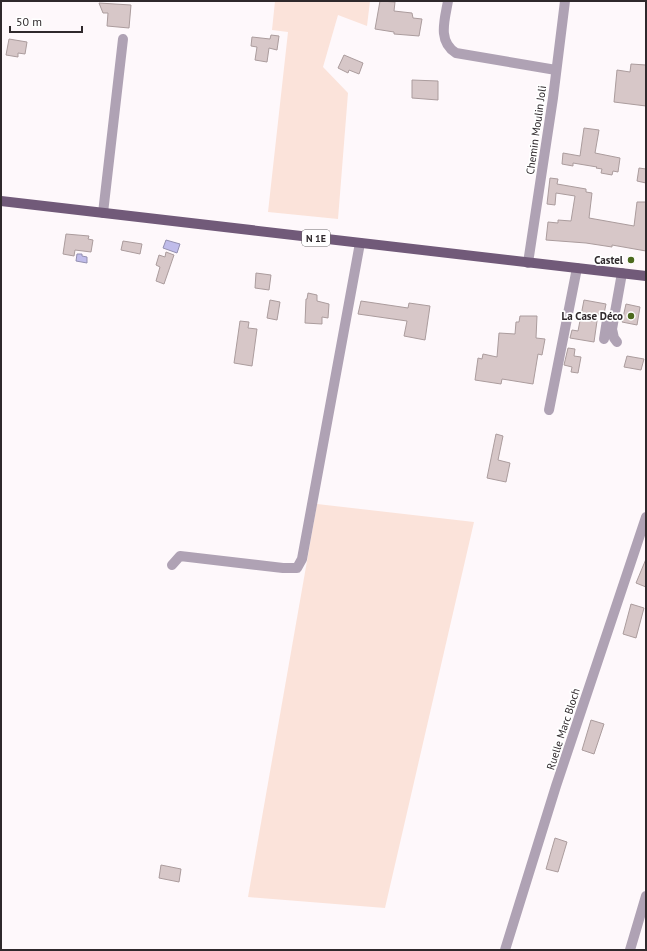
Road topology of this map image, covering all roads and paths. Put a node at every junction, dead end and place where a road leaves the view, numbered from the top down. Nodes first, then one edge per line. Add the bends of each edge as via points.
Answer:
1 (448, 1) edge
2 (565, 1) edge
3 (123, 39) dead end
4 (556, 70) junction
5 (1, 201) edge
6 (104, 213) junction
7 (360, 243) junction
8 (528, 263) junction
9 (577, 268) junction
10 (619, 273) junction
11 (646, 276) edge
12 (604, 339) dead end
13 (617, 342) dead end
14 (549, 410) dead end
15 (646, 517) edge
16 (172, 565) dead end
17 (646, 896) edge
18 (506, 950) edge
19 (630, 950) edge

1 - 4 street via 444,38 450,49 456,53
2 - 4 street, Chemin Moulin Joli
3 - 6 street
4 - 8 street, Chemin Moulin Joli
5 - 6 main road, N 1E
6 - 7 main road, N 1E
7 - 8 main road, N 1E
7 - 16 street via 302,559 297,568 180,556
8 - 9 main road, N 1E
9 - 10 main road, N 1E
9 - 14 street
10 - 11 main road, N 1E
10 - 12 street
10 - 13 street via 612,329
15 - 18 street, Ruelle Marc Bloch via 556,786
17 - 19 street

